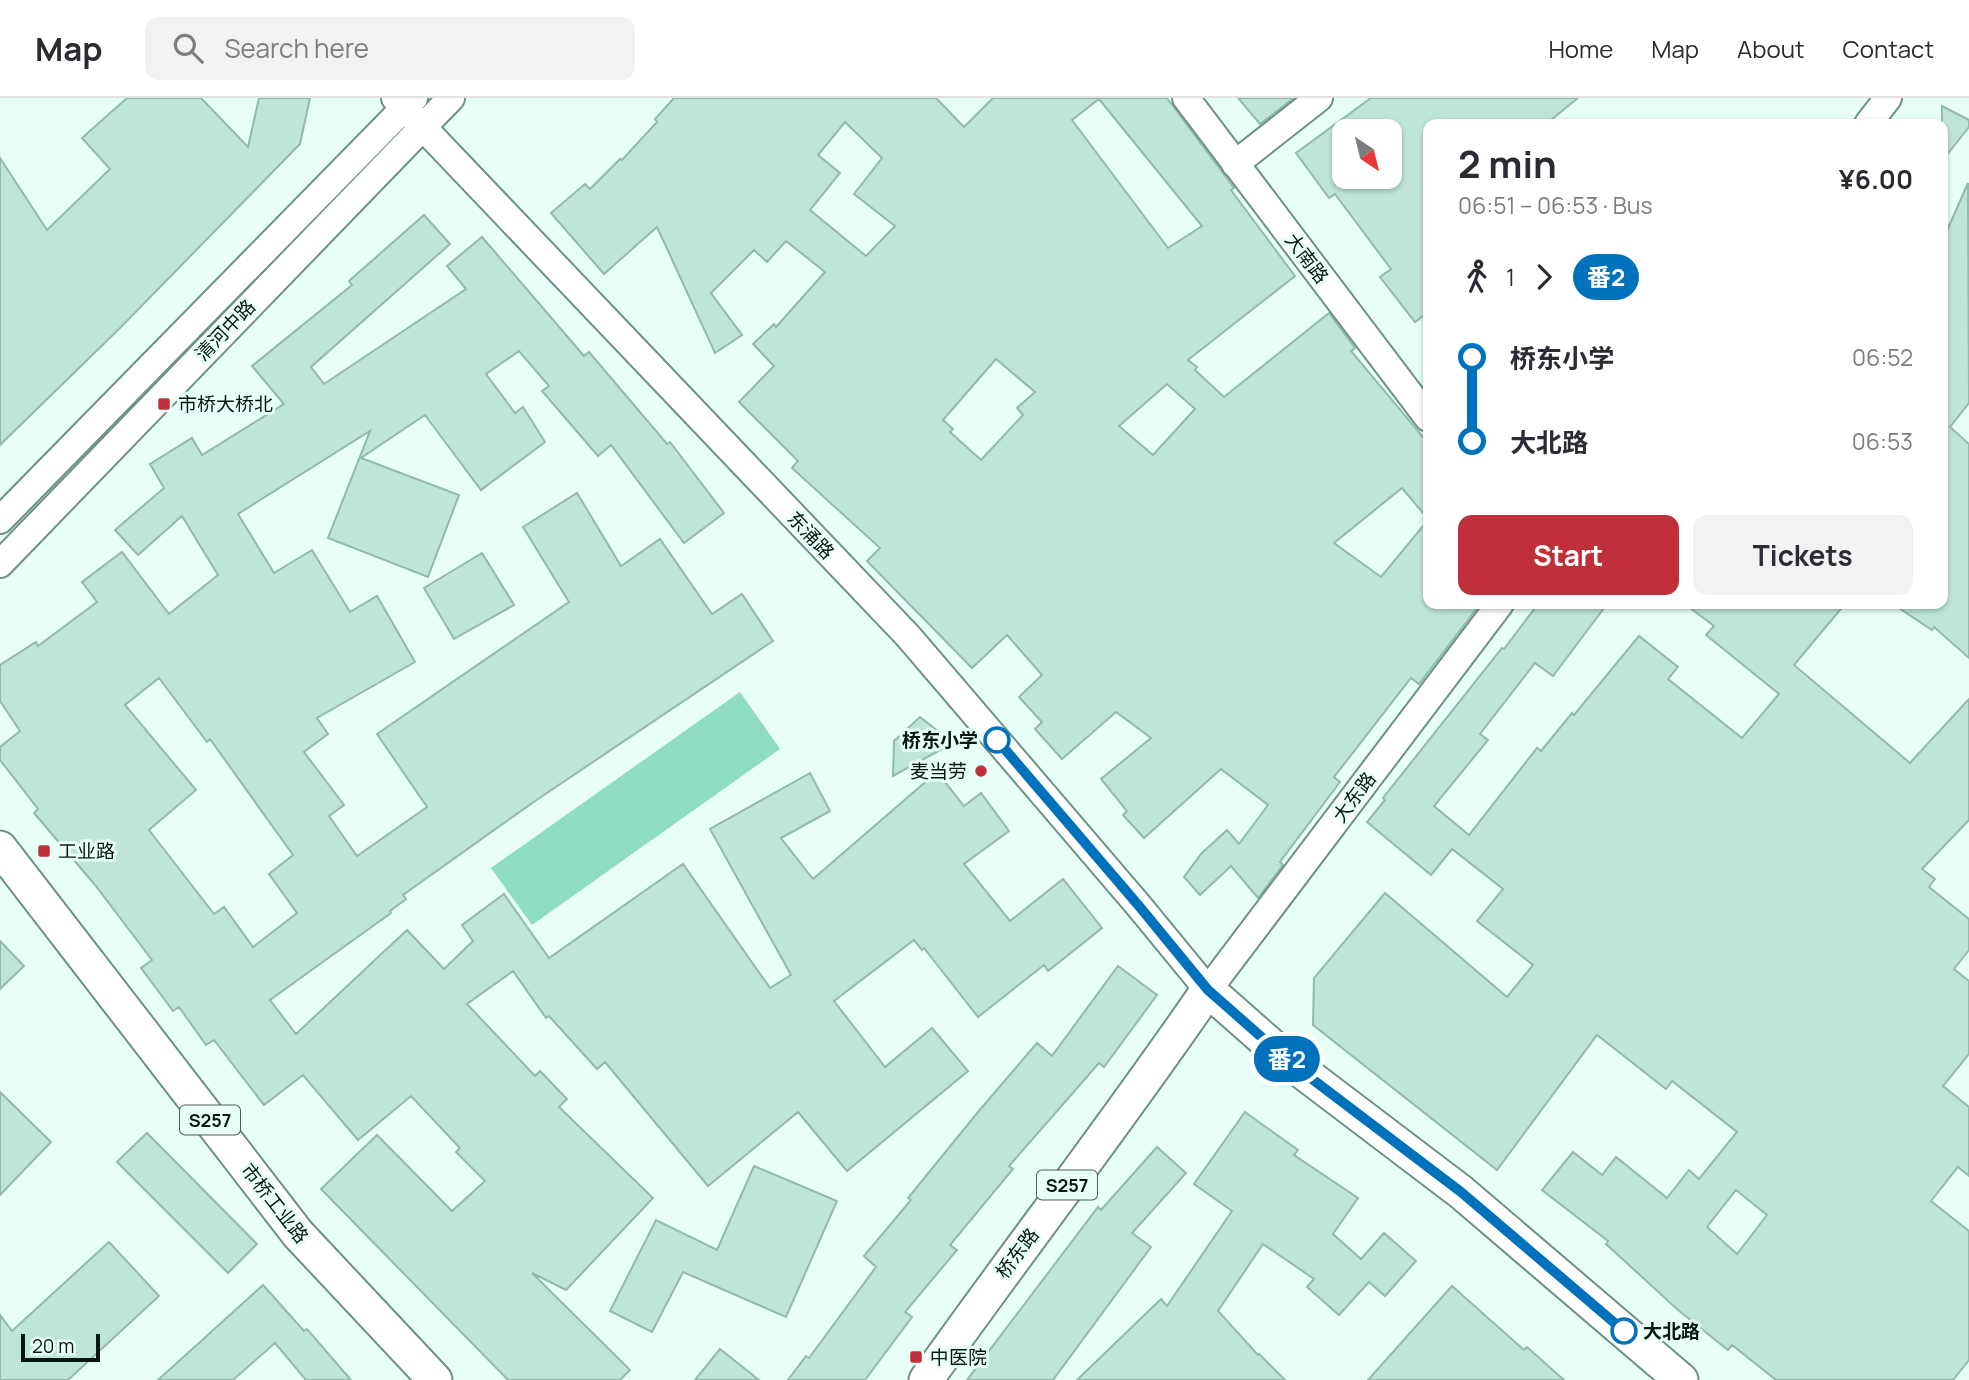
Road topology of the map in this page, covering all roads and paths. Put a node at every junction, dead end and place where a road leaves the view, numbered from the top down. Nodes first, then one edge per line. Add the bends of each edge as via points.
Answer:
1 (451, 98) edge
2 (1185, 98) edge
3 (1319, 98) edge
4 (1888, 98) edge
5 (408, 108) edge
6 (1872, 119) edge
7 (1236, 164) junction
8 (1423, 411) edge
9 (0, 520) edge
10 (0, 564) edge
11 (1496, 609) edge
12 (0, 848) edge
13 (1208, 990) junction
14 (435, 1380) edge
15 (926, 1380) edge
16 (1681, 1380) edge

1 - 5 street, 清河中路
2 - 7 street, 大南路
3 - 7 street
4 - 6 street
5 - 9 street, 清河中路
5 - 10 street, 清河中路
5 - 13 street, 东涌路 via 908,636
7 - 8 street, 大南路
11 - 13 street, 大东路
12 - 14 main road, 市桥工业路 / S257 via 298,1234
13 - 15 main road, 桥东路 / S257
13 - 16 main road via 1291,1063 1461,1192

